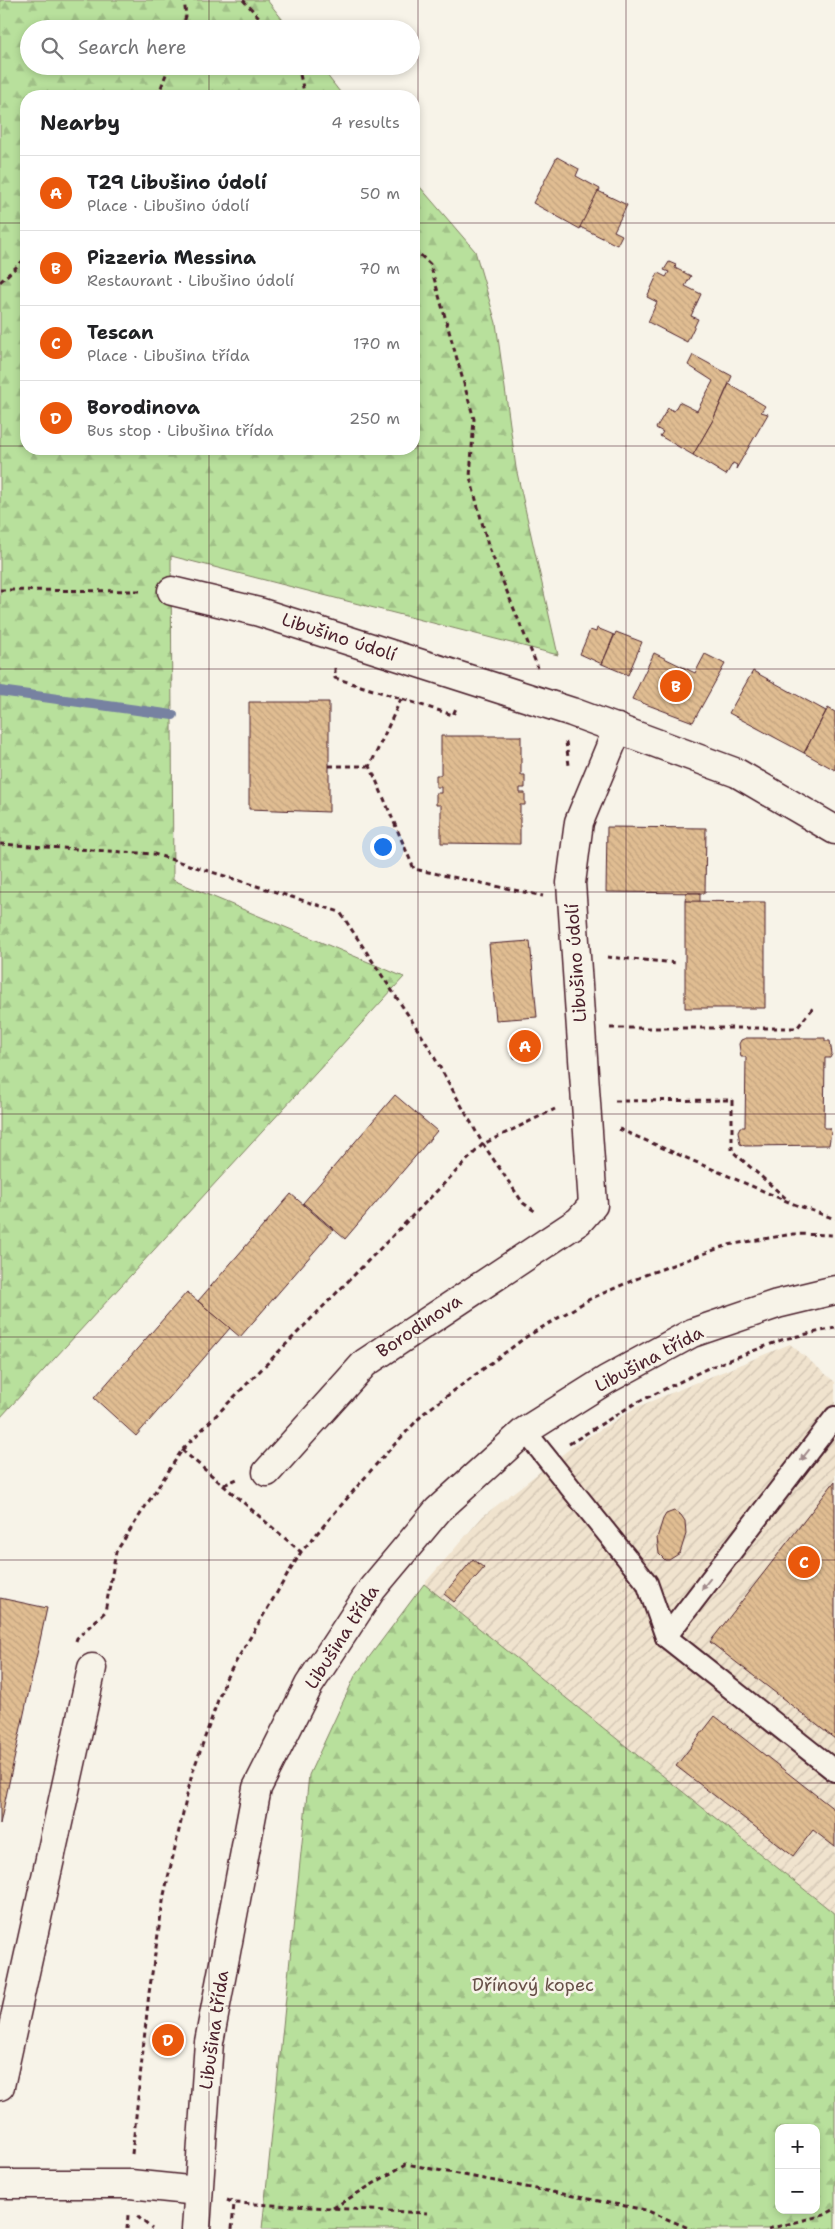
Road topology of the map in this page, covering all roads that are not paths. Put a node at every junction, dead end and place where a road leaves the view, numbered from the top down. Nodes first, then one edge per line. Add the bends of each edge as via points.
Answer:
1 (172, 591) road end
2 (618, 728) junction
3 (835, 830) edge
4 (593, 1205) joint
5 (835, 1290) edge
6 (835, 1417) edge
7 (525, 1431) junction
8 (267, 1472) dead end
9 (666, 1637) junction
10 (83, 1658) road end
11 (835, 1771) edge
12 (0, 2086) edge
13 (0, 2184) edge
14 (198, 2191) junction
15 (196, 2229) edge

1 - 2 street, Libušino údolí via 259,612
2 - 3 street, Libušino údolí via 737,773
2 - 4 street, Libušino údolí via 579,822 571,883
4 - 8 street, Borodinova via 579,1220 365,1363
5 - 7 street, Libušina třída via 777,1304 692,1333 606,1380
6 -> 9 lane
7 - 9 lane via 647,1583
7 - 14 street, Libušina třída via 438,1510 372,1589 309,1685 257,1788 209,2042
9 - 11 lane
10 - 12 street
13 - 14 street via 130,2184
14 - 15 street, Libušina třída

